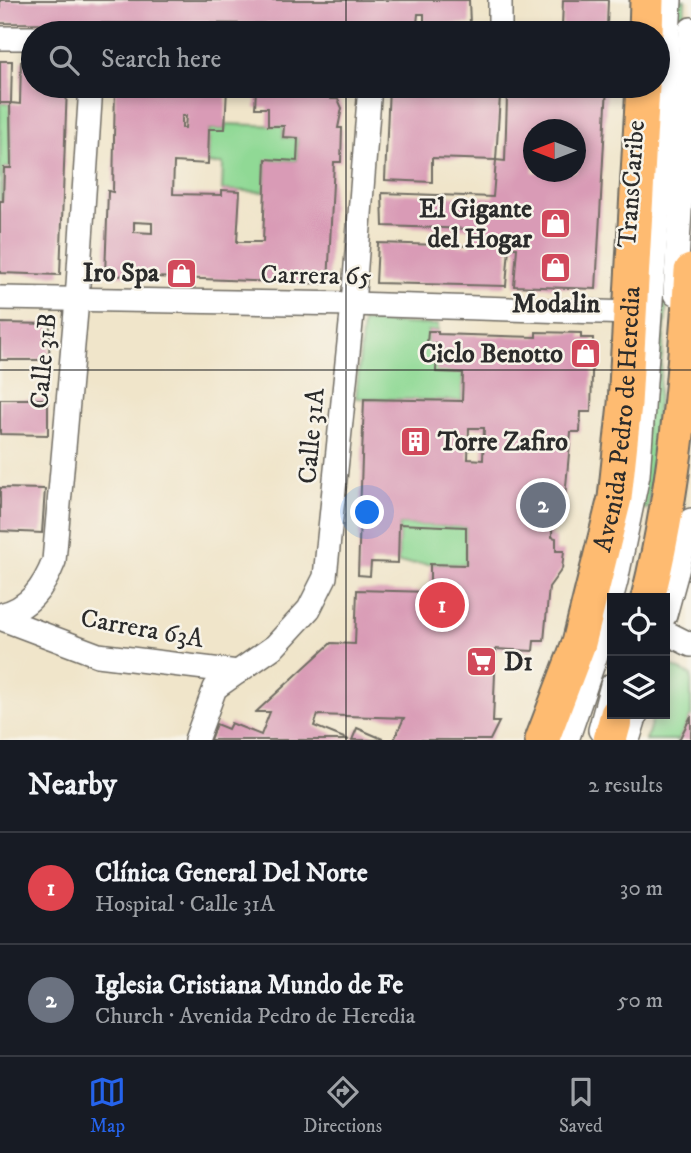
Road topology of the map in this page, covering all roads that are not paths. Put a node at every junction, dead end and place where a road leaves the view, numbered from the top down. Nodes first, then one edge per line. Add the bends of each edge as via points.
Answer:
1 (500, 0) edge
2 (647, 0) edge
3 (670, 0) edge
4 (500, 21) edge
5 (646, 21) edge
6 (669, 21) edge
7 (691, 29) edge
8 (0, 38) edge
9 (21, 38) edge
10 (90, 98) edge
11 (369, 98) edge
12 (642, 98) edge
13 (665, 98) edge
14 (691, 271) edge
15 (0, 298) edge
16 (77, 300) junction
17 (353, 304) junction
18 (630, 313) junction
19 (691, 520) edge
20 (634, 593) edge
21 (649, 593) edge
22 (670, 597) edge
23 (0, 617) edge
24 (670, 634) edge
25 (691, 645) edge
26 (238, 673) junction
27 (607, 703) edge
28 (616, 719) edge
29 (634, 719) edge
30 (196, 740) edge
31 (542, 740) edge
32 (567, 740) edge
33 (597, 740) edge
34 (610, 740) edge
35 (628, 740) edge

1 - 4 street
2 - 5 highway
3 - 6 street, TransCaribe
7 - 20 street, TransCaribe via 664,453
8 - 9 street
10 - 16 street, Calle 31B
11 - 17 street, Calle 31A
12 - 18 highway, Avenida Pedro de Heredia
13 - 32 street, TransCaribe via 638,475 597,652
14 - 21 highway via 677,454
15 - 16 street, Carrera 65
16 - 17 street, Carrera 65
16 - 23 street, Calle 31B via 54,561 43,585 25,605
17 - 18 street, Carrera 65
17 - 26 street, Calle 31A via 325,577 309,609 286,635
18 - 31 highway, Avenida Pedro de Heredia via 615,498 579,643
19 - 22 street
23 - 26 street, Carrera 63A via 98,655
24 - 25 street
26 - 30 street, Calle 31A via 215,688
27 - 33 street
28 - 34 highway
29 - 35 street

